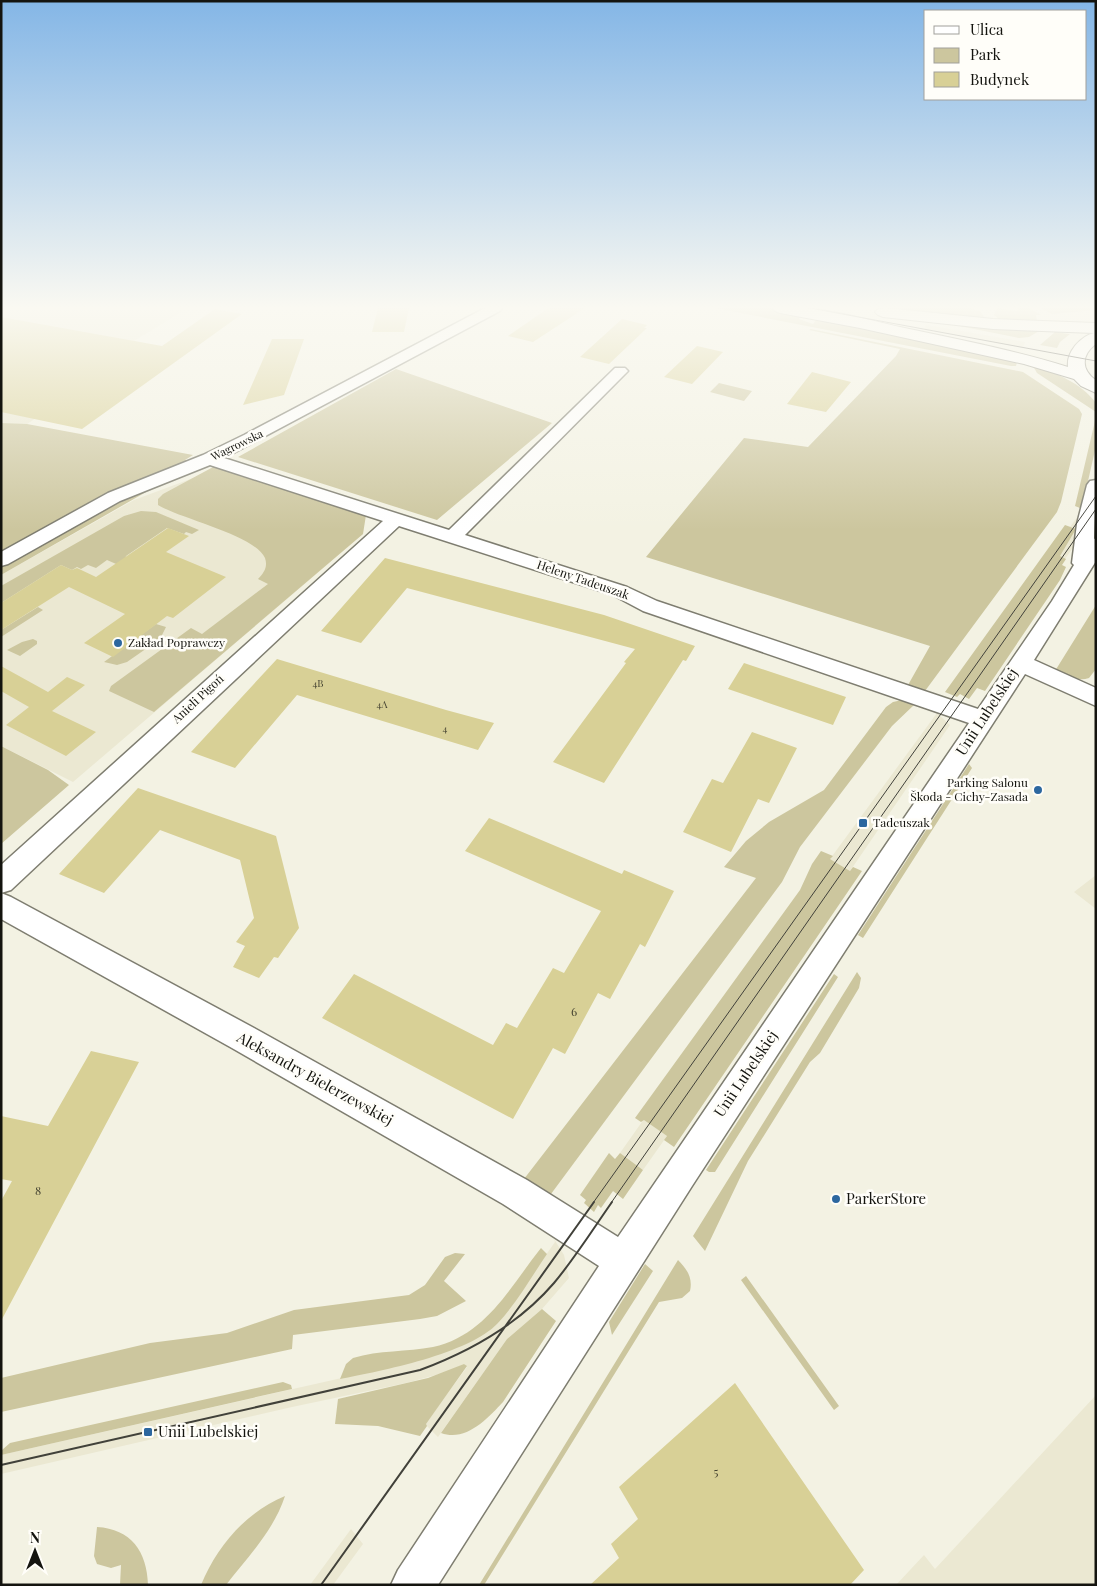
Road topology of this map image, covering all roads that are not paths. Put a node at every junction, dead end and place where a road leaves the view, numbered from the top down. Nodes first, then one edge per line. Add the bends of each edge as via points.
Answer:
1 (357, 382) edge
2 (609, 382) edge
3 (209, 459) junction
4 (1096, 485) edge
5 (397, 518) junction
6 (452, 537) junction
7 (1096, 544) edge
8 (1, 560) edge
9 (1082, 566) junction
10 (1020, 663) junction
11 (1096, 698) edge
12 (983, 719) junction
13 (1, 882) edge
14 (1, 906) edge
15 (622, 1262) junction
16 (413, 1585) edge

1 - 3 street, Wagrowska
2 - 6 street
3 - 5 street, Heleny Tadeuszak
3 - 8 street, Wagrowska via 114,497
4 - 9 street, Unii Lubelskiej via 1086,524
5 - 6 street, Heleny Tadeuszak
5 - 13 street, Anieli Pigoń
6 - 12 street, Heleny Tadeuszak via 620,591 650,606
7 - 9 street, Unii Lubelskiej
9 - 10 street, Unii Lubelskiej
10 - 11 street
10 - 12 street, Unii Lubelskiej
12 - 15 street, Unii Lubelskiej
14 - 15 street, Aleksandry Bielerzewskiej via 515,1192 588,1236
15 - 16 street, Unii Lubelskiej

